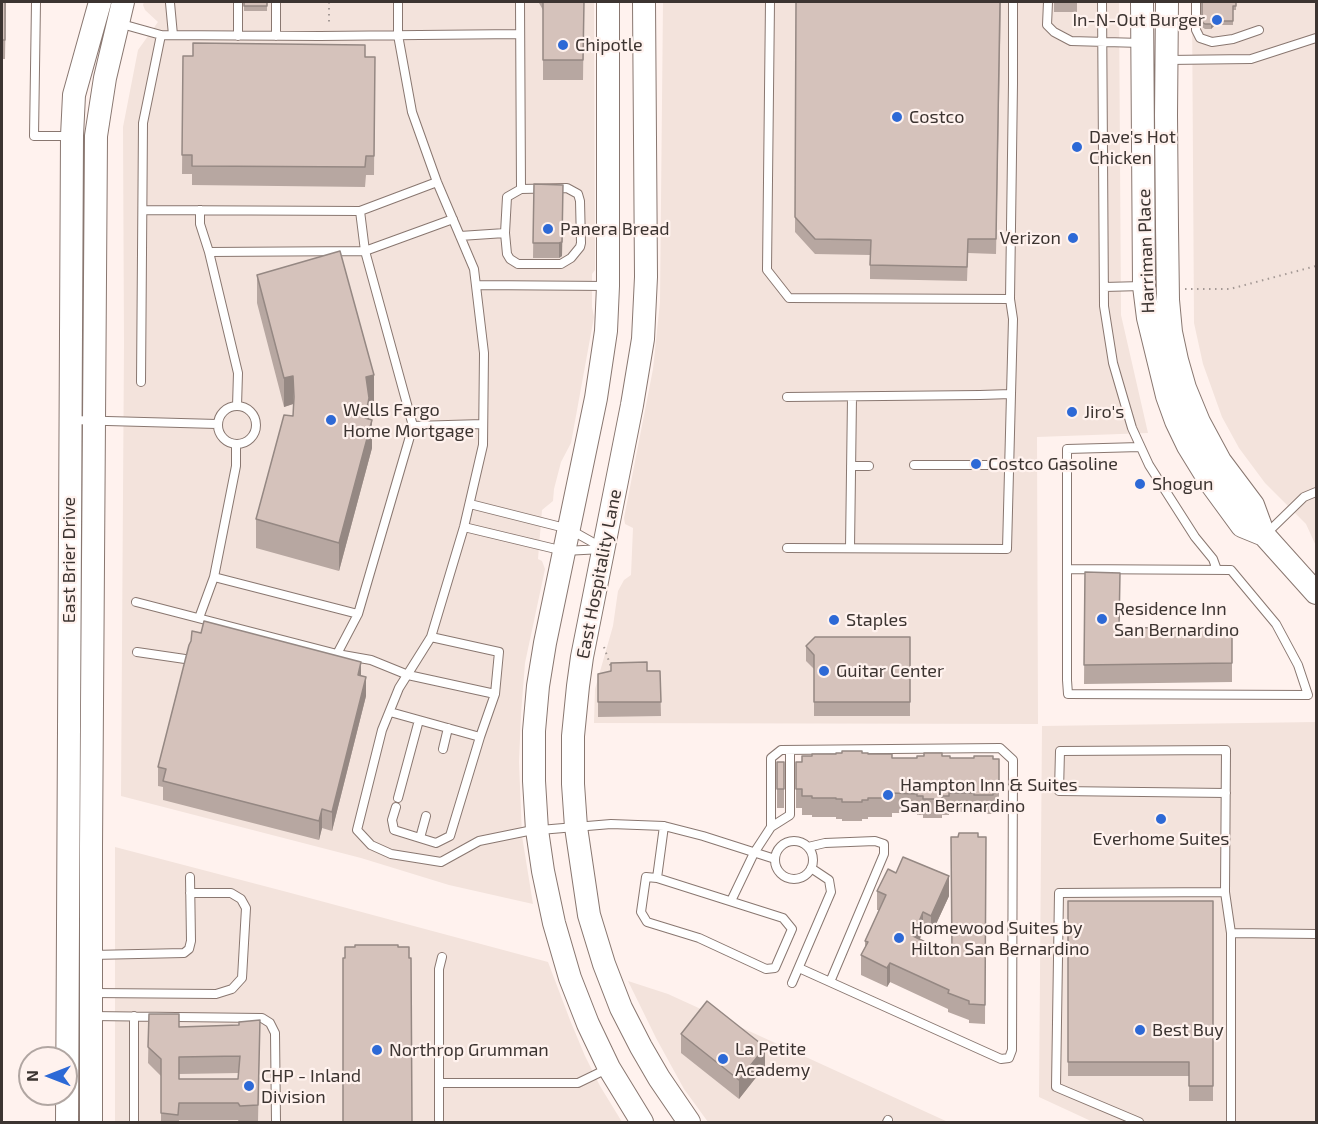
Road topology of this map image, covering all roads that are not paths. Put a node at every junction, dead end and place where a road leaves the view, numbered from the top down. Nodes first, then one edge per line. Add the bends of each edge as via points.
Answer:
1 (36, 2) edge
2 (100, 2) edge
3 (238, 2) edge
4 (276, 2) edge
5 (398, 2) edge
6 (520, 2) edge
7 (609, 2) edge
8 (644, 2) edge
9 (770, 2) edge
10 (1013, 2) edge
11 (1048, 2) edge
12 (1102, 2) edge
13 (1142, 2) edge
14 (1167, 2) edge
15 (1196, 2) edge
16 (170, 3) edge
17 (121, 12) edge
18 (1259, 30) dead end
19 (520, 34) junction
20 (161, 35) junction
21 (173, 35) junction
22 (398, 35) junction
23 (238, 36) junction
24 (276, 36) junction
25 (1317, 38) edge
26 (1102, 41) junction
27 (1142, 43) junction
28 (1167, 60) junction
29 (72, 136) junction
30 (437, 182) junction
31 (521, 189) junction
32 (143, 210) junction
33 (200, 210) junction
34 (360, 211) junction
35 (453, 219) junction
36 (505, 234) junction
37 (460, 236) junction
38 (365, 251) junction
39 (209, 252) junction
40 (476, 285) junction
41 (608, 286) junction
42 (1144, 286) junction
43 (1104, 287) junction
44 (1010, 299) junction
45 (141, 382) dead end
46 (1011, 394) junction
47 (787, 397) dead end
48 (852, 397) junction
49 (237, 406) junction
50 (70, 420) junction
51 (94, 420) junction
52 (217, 424) junction
53 (483, 424) junction
54 (413, 426) junction
55 (236, 444) junction
56 (1140, 447) junction
57 (914, 465) dead end
58 (1009, 465) junction
59 (851, 466) junction
60 (869, 466) dead end
61 (1317, 492) edge
62 (470, 504) junction
63 (464, 527) junction
64 (569, 529) junction
65 (1264, 535) junction
66 (787, 548) dead end
67 (604, 549) junction
68 (850, 549) junction
69 (564, 551) junction
70 (1067, 569) junction
71 (1218, 570) junction
72 (214, 577) junction
73 (1317, 593) edge
74 (136, 602) dead end
75 (358, 615) junction
76 (199, 618) junction
77 (431, 637) junction
78 (137, 652) dead end
79 (336, 654) junction
80 (185, 659) edge
81 (408, 675) junction
82 (495, 694) junction
83 (390, 712) junction
84 (419, 720) junction
85 (448, 728) junction
86 (480, 737) junction
87 (443, 749) dead end
88 (790, 750) junction
89 (68, 791) junction
90 (1226, 793) junction
91 (91, 794) junction
92 (426, 816) dead end
93 (664, 826) junction
94 (576, 827) junction
95 (771, 827) junction
96 (537, 830) junction
97 (420, 838) junction
98 (808, 847) junction
99 (754, 853) junction
100 (775, 859) junction
101 (811, 868) junction
102 (190, 877) dead end
103 (657, 878) junction
104 (1225, 892) junction
105 (190, 893) junction
106 (731, 901) junction
107 (1232, 933) junction
108 (1317, 934) edge
109 (91, 955) junction
110 (442, 957) dead end
111 (799, 968) junction
112 (792, 982) dead end
113 (830, 982) junction
114 (91, 993) junction
115 (91, 1016) junction
116 (137, 1016) junction
117 (609, 1068) junction
118 (440, 1083) junction
119 (439, 1120) dead end
120 (67, 1122) edge
121 (92, 1122) edge
122 (134, 1122) edge
123 (276, 1122) edge
124 (642, 1122) edge
125 (689, 1122) edge
126 (1139, 1122) edge
127 (1231, 1122) edge

1 - 29 lane via 34,136
2 - 29 street, East Brier Drive via 74,95
3 - 23 lane
4 - 24 lane
5 - 22 lane
6 - 19 lane
7 - 41 street, East Hospitality Lane
8 - 67 street, East Hospitality Lane via 643,339
9 - 44 lane via 767,270 789,298
10 - 44 lane
11 - 26 lane via 1047,25 1054,32 1071,41
12 - 26 lane
13 - 27 street, Harriman Place
14 - 28 street, Harriman Place
15 - 18 lane via 1196,30 1200,38 1212,42
16 - 21 lane
17 - 20 lane
17 - 51 street, East Brier Drive via 96,136
19 - 22 lane
19 - 31 lane
20 - 21 lane
20 - 32 lane via 143,123
21 - 23 lane
22 - 24 lane
22 - 30 lane via 412,112
23 - 24 lane
25 - 28 lane via 1251,59
26 - 27 lane
26 - 43 lane
27 - 42 street, Harriman Place
28 - 65 street, Harriman Place via 1168,300 1177,360 1199,422 1220,461 1253,505
29 - 50 street, East Brier Drive
30 - 34 lane
30 - 35 lane
31 - 36 lane via 507,196
31 - 36 lane via 567,188 578,194 580,247 561,264 518,264 507,254
32 - 33 lane
32 - 45 lane
33 - 34 lane
33 - 39 lane
34 - 38 lane
35 - 37 lane
35 - 38 lane
36 - 37 lane
37 - 40 lane via 474,269
38 - 39 lane
38 - 54 lane
39 - 49 lane via 238,373
40 - 41 lane
40 - 53 lane via 484,352
41 - 64 street, East Hospitality Lane via 601,367
42 - 43 lane
42 - 65 street, Harriman Place via 1155,351 1176,422 1212,485 1242,526
43 - 56 lane via 1113,363
44 - 46 lane via 1014,319
46 - 48 lane
46 - 58 lane
47 - 48 lane
48 - 59 lane
49 - 52 lane via 224,411
49 - 55 lane via 251,412 256,426 250,439
50 - 51 lane
50 - 89 street, East Brier Drive
51 - 52 lane
51 - 91 street, East Brier Drive
52 - 55 lane via 223,438
53 - 54 lane
53 - 62 lane via 483,446
54 - 75 lane
55 - 72 lane via 237,466
56 - 70 lane via 1067,449
56 - 71 lane
57 - 58 lane
58 - 68 lane via 1007,549
59 - 60 lane
59 - 68 lane
61 - 65 lane via 1304,497
62 - 63 lane
62 - 64 lane
63 - 69 lane
63 - 77 lane
64 - 67 lane
64 - 69 street, East Hospitality Lane
65 - 73 street, Harriman Place
66 - 68 lane
67 - 69 lane
67 - 94 street, East Hospitality Lane via 578,686 573,736
69 - 96 street, East Hospitality Lane via 538,686 534,731
70 - 71 lane
70 - 71 lane via 1068,694 1308,695 1298,665 1276,624 1231,570
72 - 75 lane
72 - 76 lane
74 - 76 lane
75 - 79 lane
76 - 79 lane
77 - 81 lane
77 - 82 lane via 499,652
78 - 80 lane
79 - 81 lane via 371,660
81 - 82 lane
81 - 83 lane
82 - 86 lane
83 - 84 lane
83 - 96 lane via 357,830 371,845 391,854 441,862 479,841
84 - 85 lane
84 - 97 lane via 392,820 394,830
85 - 86 lane
85 - 87 lane
86 - 97 lane via 450,836 436,843
88 - 95 lane via 790,815
88 - 95 lane via 781,750 771,758
88 - 113 lane via 1000,748 1013,760 1009,1058 1001,1059
89 - 91 lane
89 - 120 street, East Brier Drive
90 - 90 lane via 1226,750 1060,751 1059,791
90 - 104 lane
91 - 109 street, East Brier Drive
92 - 97 lane
93 - 94 lane
93 - 99 lane
93 - 103 lane
94 - 96 lane
94 - 125 street, East Hospitality Lane via 589,915 604,964 640,1047
95 - 99 lane
96 - 117 street, East Hospitality Lane via 554,923 570,978
98 - 100 lane via 802,842 787,842 776,852
98 - 101 lane via 813,860
98 - 113 lane via 875,841 884,844 884,854
99 - 100 lane
99 - 106 lane
100 - 101 lane via 780,873 793,879 807,874
101 - 111 lane via 829,880 831,892
102 - 105 lane
103 - 106 lane
103 - 106 lane via 646,877 641,912 647,922 699,938 766,969 775,968 792,929 783,918
104 - 107 lane
104 - 126 lane via 1059,893 1056,1087
105 - 109 lane via 191,942 184,953
105 - 114 lane via 231,892 246,908 242,978 232,989 216,994
107 - 108 lane
107 - 127 lane
109 - 114 street, East Brier Drive
110 - 118 lane
111 - 112 lane
111 - 113 lane
114 - 115 street, East Brier Drive
115 - 116 lane
115 - 121 street, East Brier Drive
116 - 122 lane
116 - 123 lane via 262,1018 270,1023 275,1033
117 - 118 lane via 578,1083
117 - 124 street, East Hospitality Lane
118 - 119 lane

